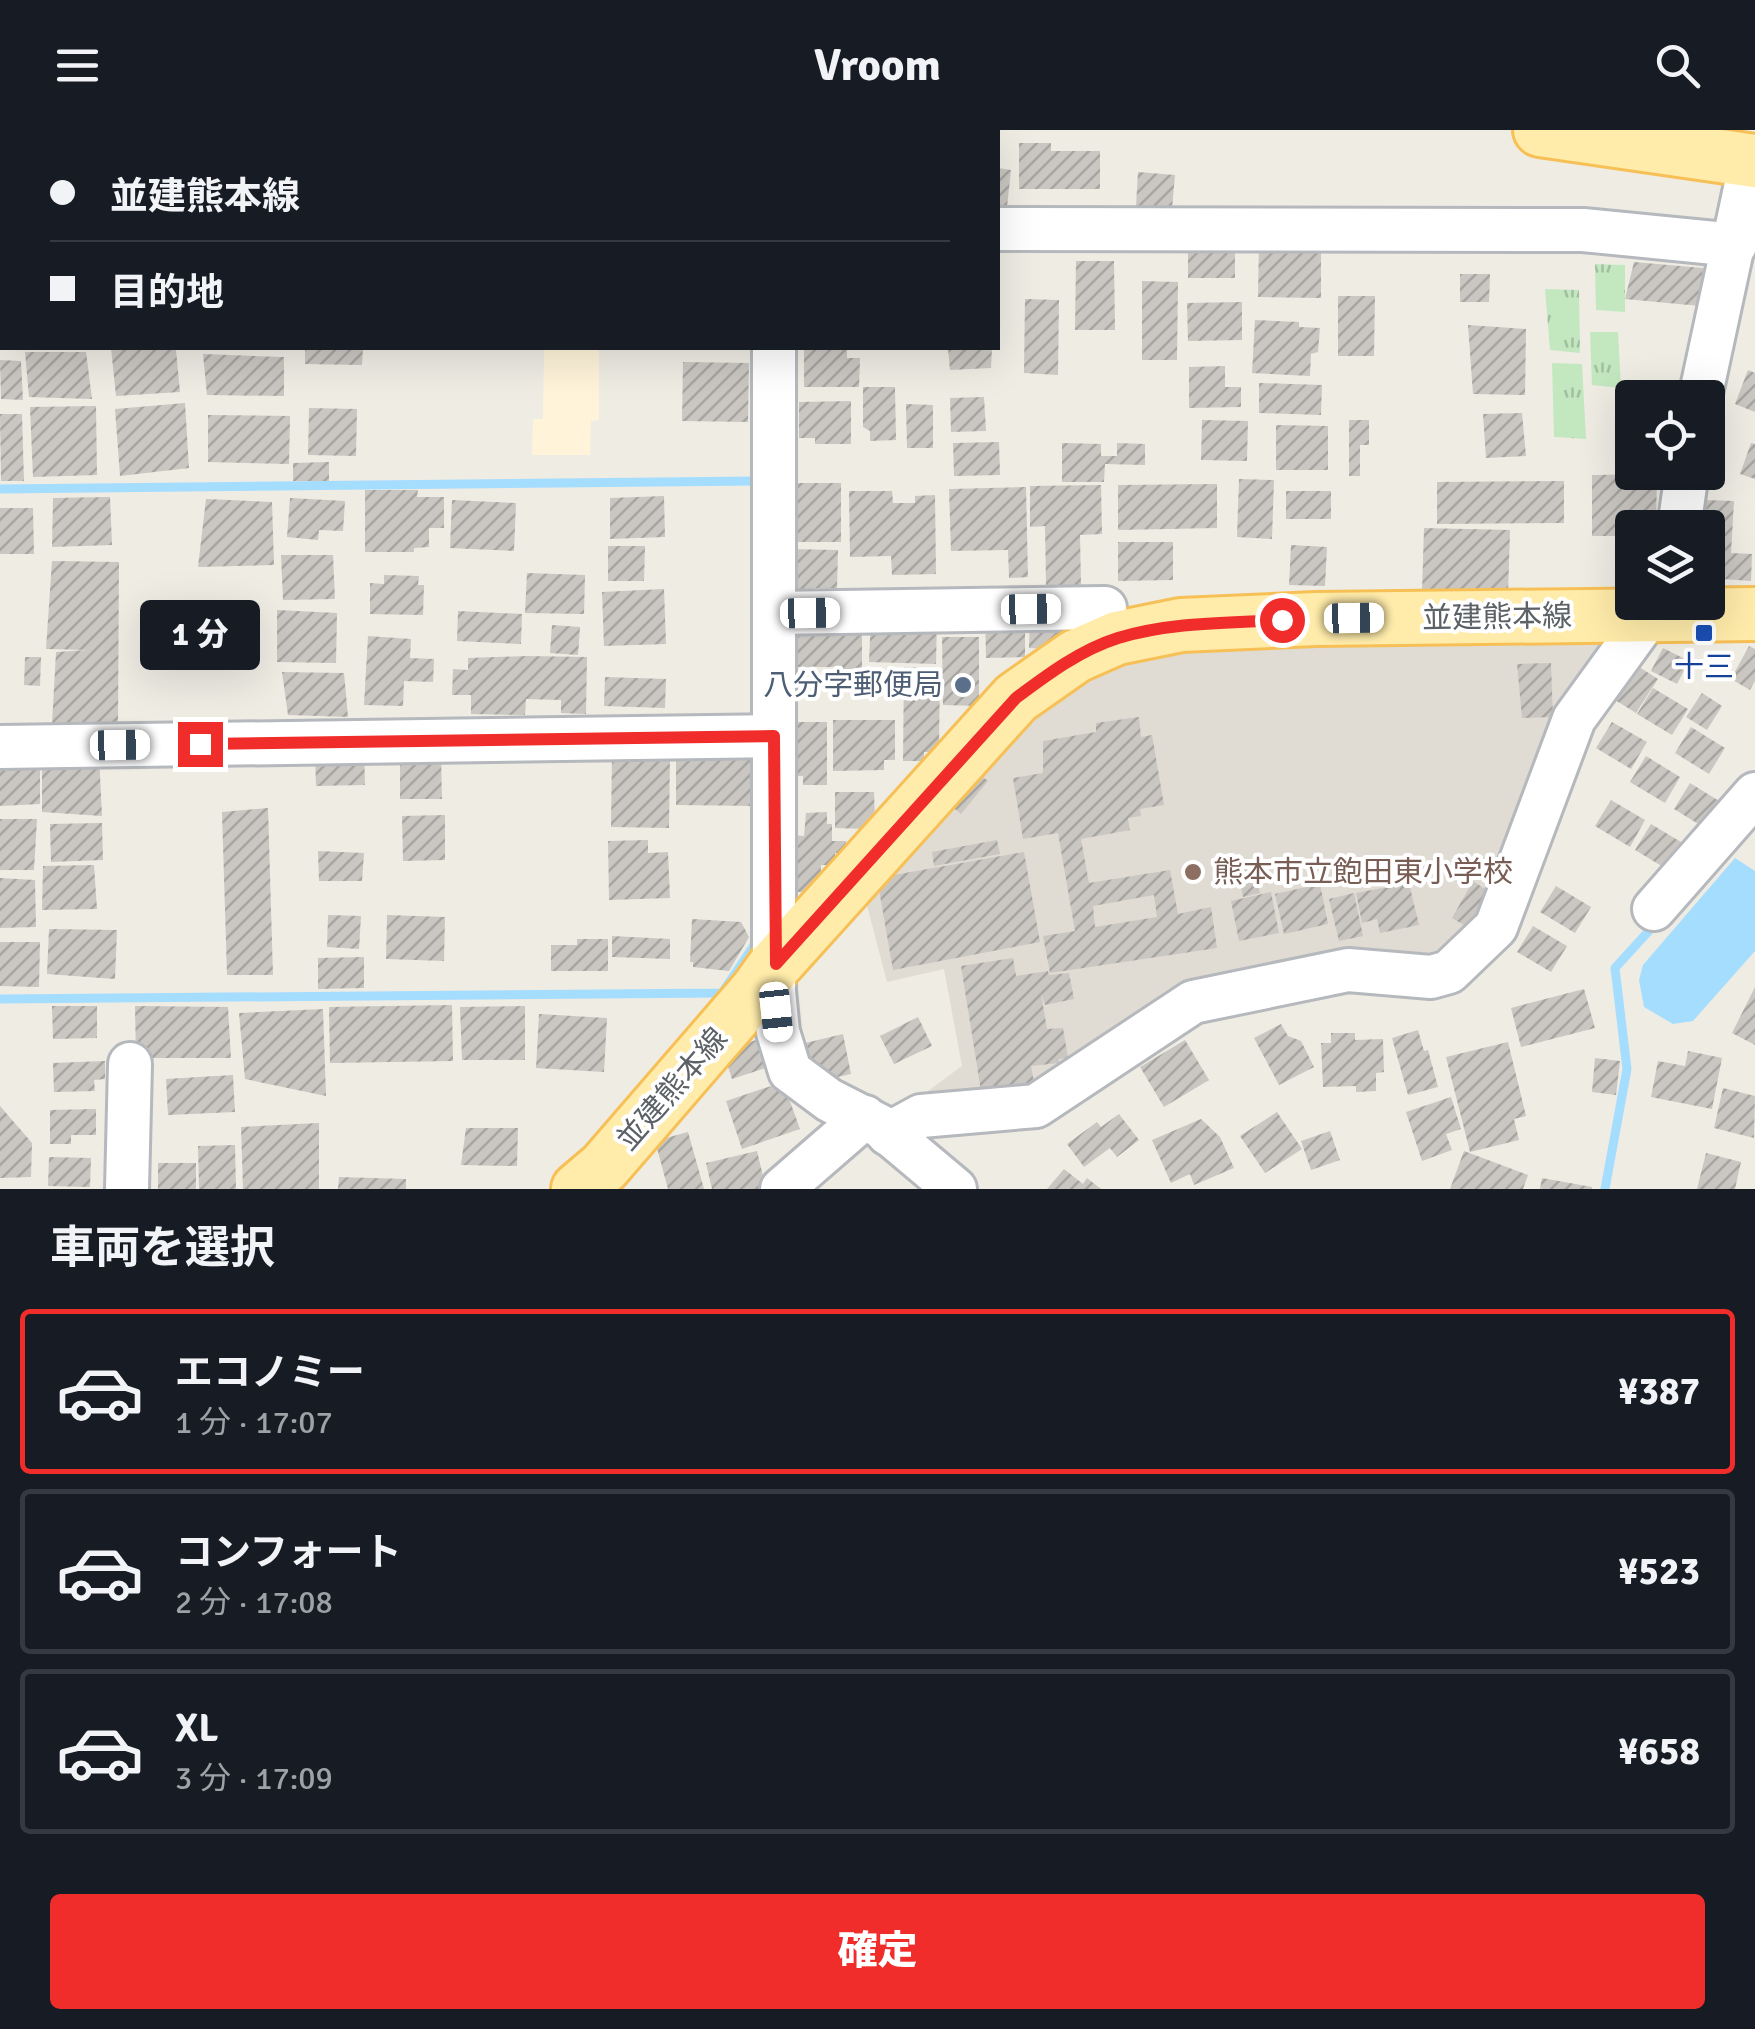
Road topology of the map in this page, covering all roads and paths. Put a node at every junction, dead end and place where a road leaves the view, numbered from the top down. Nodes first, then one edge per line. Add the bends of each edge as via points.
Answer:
1 (1540, 130) edge
2 (1753, 161) edge
3 (1000, 229) edge
4 (1736, 245) junction
5 (774, 350) edge
6 (1703, 380) edge
7 (1105, 608) dead end
8 (1615, 610) edge
9 (1725, 612) edge
10 (774, 613) junction
11 (1755, 614) edge
12 (1647, 620) edge
13 (774, 736) junction
14 (0, 746) edge
15 (1755, 794) edge
16 (1654, 909) dead end
17 (776, 964) junction
18 (130, 1064) dead end
19 (892, 1149) edge
20 (127, 1189) edge
21 (578, 1189) edge
22 (782, 1189) edge
23 (955, 1189) edge

1 - 2 main road
2 - 4 street
3 - 4 street via 1583,230
4 - 6 street
5 - 10 street
7 - 10 street
8 - 17 main road, 並建熊本線 via 1181,625 1117,638 1076,656 1016,698
9 - 11 main road, 並建熊本線
10 - 13 street
12 - 19 street via 1574,719 1496,926 1448,972 1431,977 1348,970 1193,1002 1036,1106 922,1116
13 - 14 street
13 - 17 street
15 - 16 street
17 - 19 street via 778,1032 790,1071
17 - 21 main road, 並建熊本線 via 604,1168
18 - 20 street
19 - 22 street
19 - 23 street

